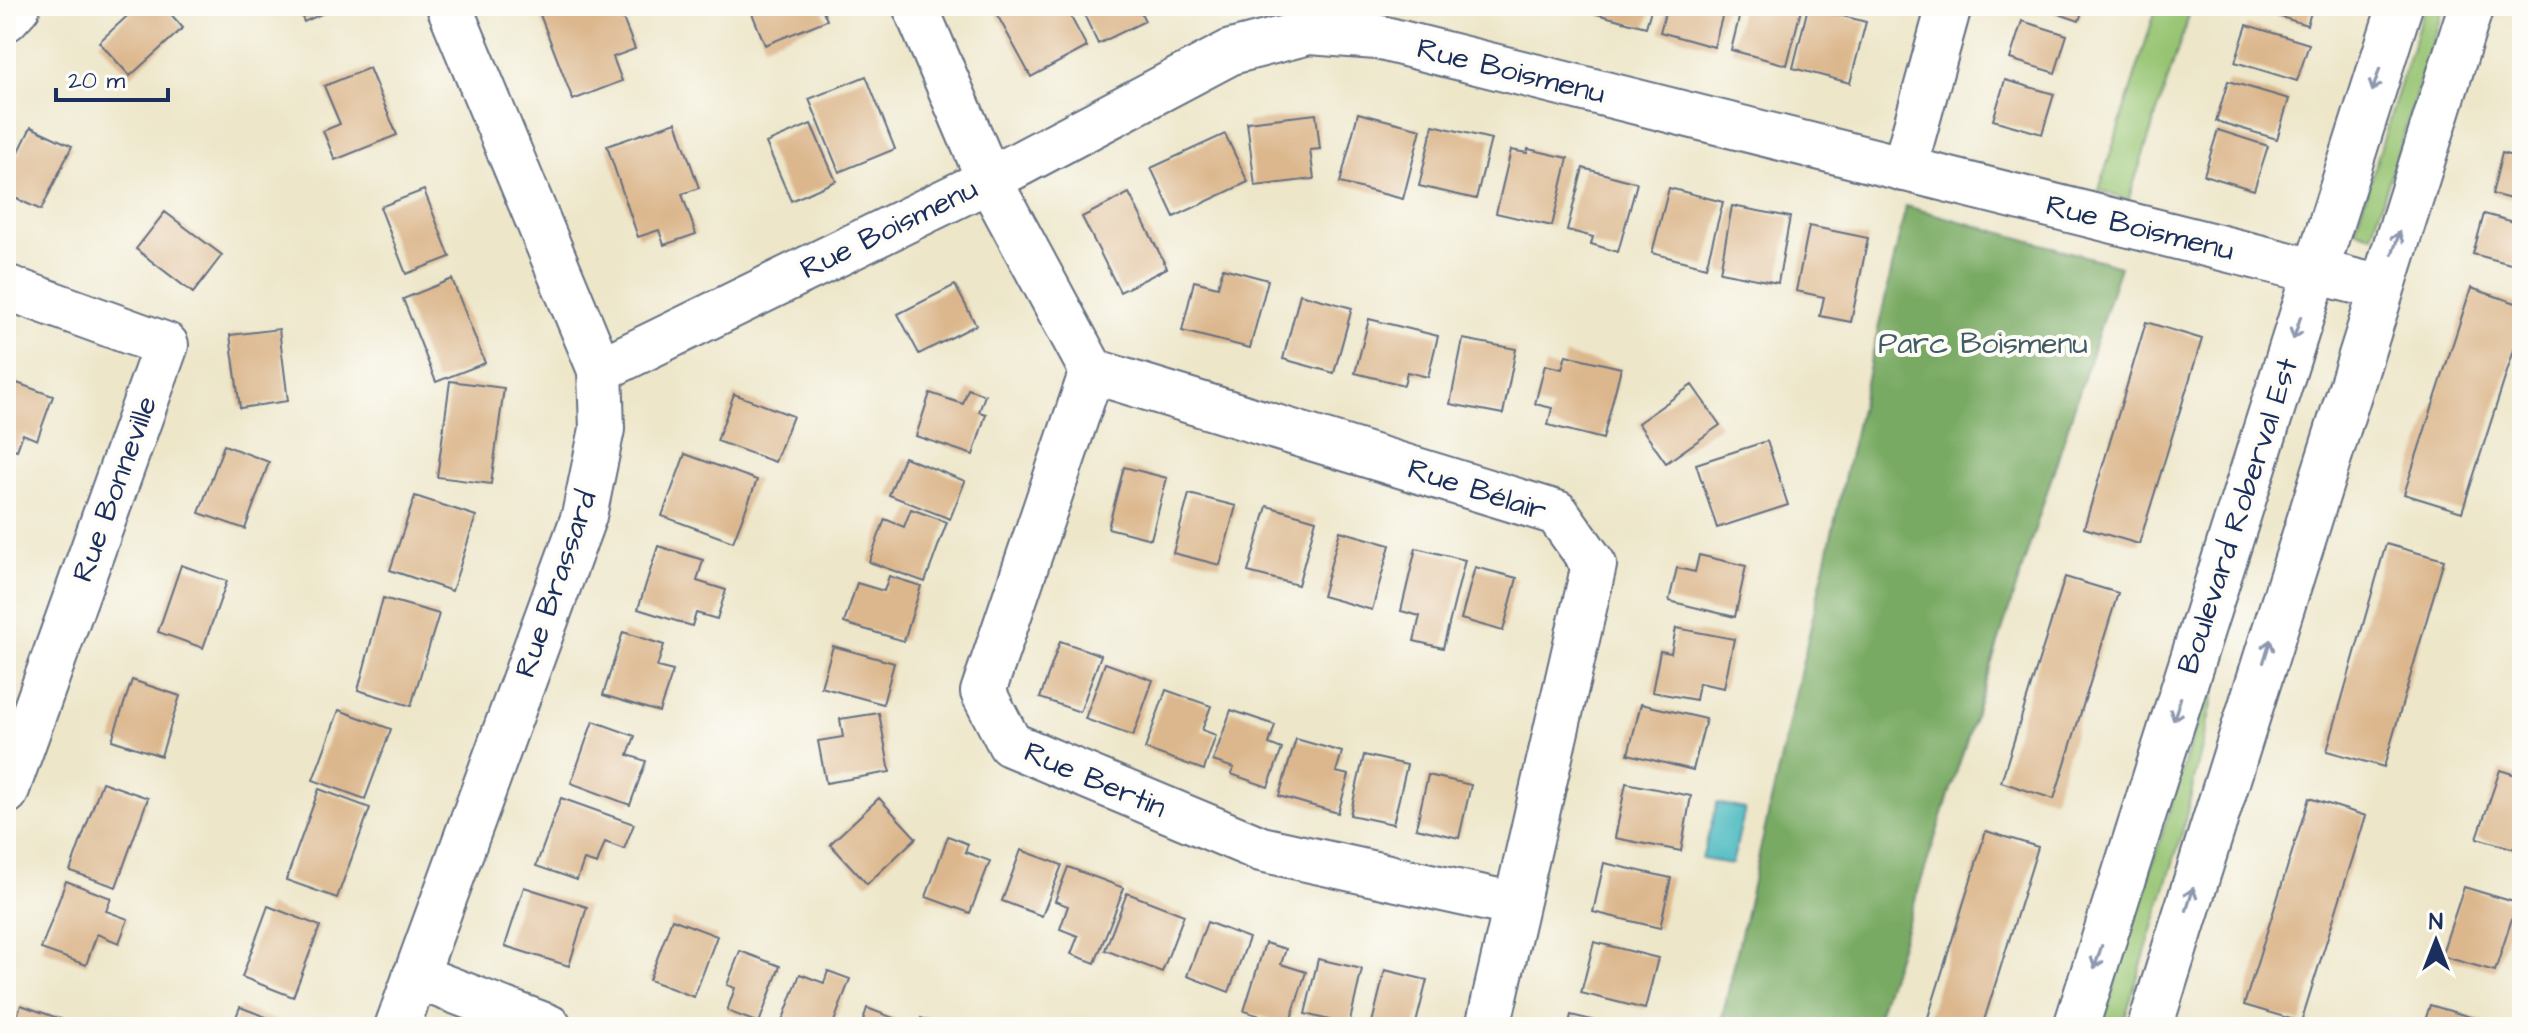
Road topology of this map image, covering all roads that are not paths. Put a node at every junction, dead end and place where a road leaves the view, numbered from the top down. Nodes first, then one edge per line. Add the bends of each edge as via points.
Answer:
1 (18, 6) edge
2 (449, 6) edge
3 (915, 6) edge
4 (1949, 6) edge
5 (2400, 6) edge
6 (2471, 6) edge
7 (6, 19) edge
8 (1904, 169) junction
9 (989, 180) junction
10 (2315, 272) junction
11 (6, 287) edge
12 (2382, 288) junction
13 (600, 370) junction
14 (1092, 371) junction
15 (19, 716) edge
16 (6, 792) edge
17 (1516, 905) junction
18 (415, 976) junction
19 (397, 1027) edge
20 (549, 1027) edge
21 (1488, 1027) edge
22 (2076, 1027) edge
23 (2150, 1027) edge

1 - 7 street
2 - 13 street, Rue Brassard
3 - 9 street
4 - 8 street
5 -> 10 street, Boulevard Roberval Est
12 -> 6 street
8 - 9 street, Rue Boismenu via 1377,37 1309,32 1231,52
8 - 10 street, Rue Boismenu
9 - 13 street, Rue Boismenu
9 - 14 street
10 - 12 street, Rue Boismenu
10 -> 22 street, Boulevard Roberval Est
11 - 15 street, Rue Bonneville via 166,345
23 -> 12 street
13 - 18 street, Rue Brassard via 602,429 584,516
14 - 17 street, Rue Bélair via 1557,513 1594,565
14 - 17 street, Rue Bertin via 983,692 1010,744 1261,849
15 - 16 street, Rue Bonneville
17 - 21 street, Rue Bélair
18 - 19 street, Rue Brassard
18 - 20 street

